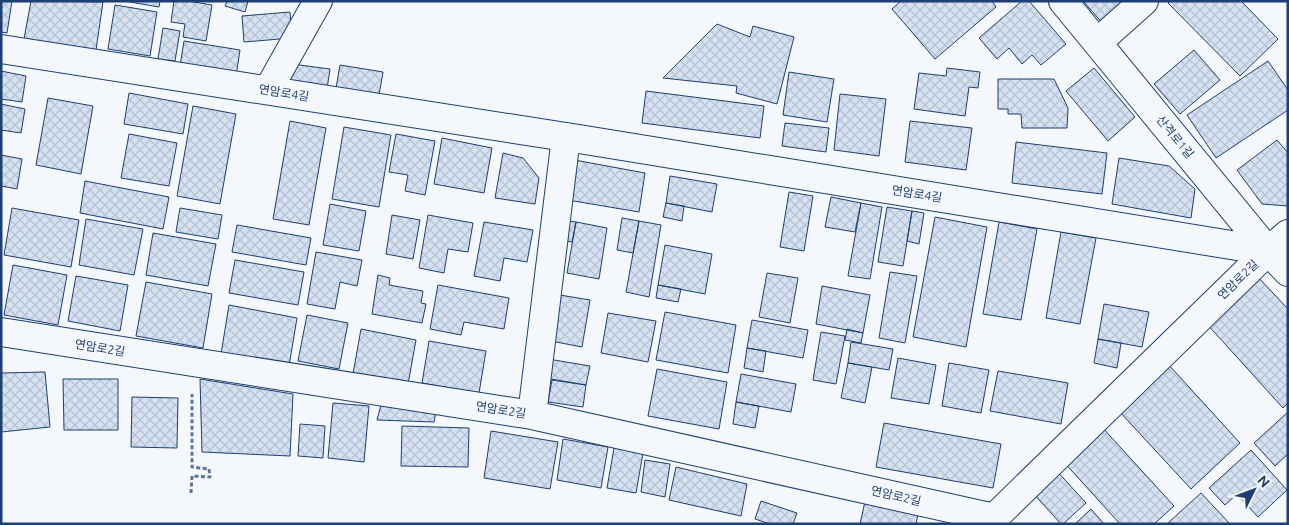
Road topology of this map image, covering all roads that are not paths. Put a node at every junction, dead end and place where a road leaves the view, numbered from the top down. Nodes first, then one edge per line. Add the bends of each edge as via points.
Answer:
1 (318, 1) edge
2 (1063, 1) edge
3 (1144, 1) edge
4 (1098, 42) junction
5 (1, 49) edge
6 (268, 90) junction
7 (566, 137) junction
8 (1278, 242) edge
9 (1288, 272) edge
10 (1, 332) edge
11 (532, 415) junction
12 (1001, 521) edge

1 - 6 street
2 - 4 street, 산격로1길
3 - 4 street
4 - 8 street, 산격로1길
5 - 6 street, 연암로4길
6 - 7 street, 연암로4길
7 - 8 street, 연암로4길
7 - 11 street
8 - 9 street, 산격로1길
8 - 12 street, 연암로2길
10 - 11 street, 연암로2길
11 - 12 street, 연암로2길

